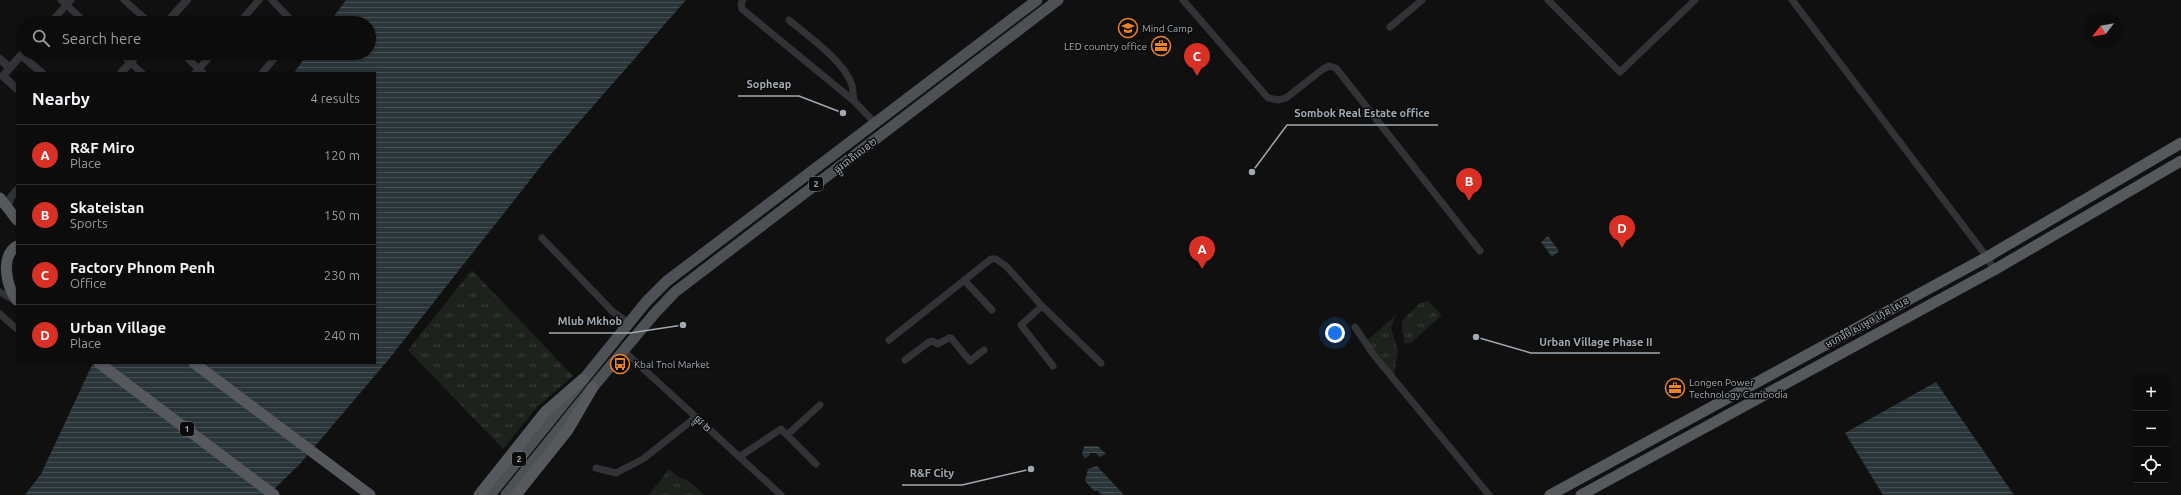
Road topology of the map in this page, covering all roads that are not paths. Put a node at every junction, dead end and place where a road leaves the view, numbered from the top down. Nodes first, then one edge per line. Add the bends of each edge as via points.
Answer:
1 (124, 0) edge
2 (186, 0) edge
3 (259, 0) edge
4 (272, 0) edge
5 (743, 0) edge
6 (1037, 0) edge
7 (1183, 0) edge
8 (1422, 0) edge
9 (1548, 0) edge
10 (1695, 0) edge
11 (1792, 0) edge
12 (1054, 1) edge
13 (66, 2) edge
14 (55, 16) edge
15 (79, 16) edge
16 (142, 16) edge
17 (172, 16) edge
18 (245, 16) edge
19 (287, 16) edge
20 (789, 20) dead end
21 (1390, 27) dead end
22 (0, 58) edge
23 (17, 60) edge
24 (28, 60) edge
25 (127, 60) edge
26 (133, 60) edge
27 (188, 60) edge
28 (208, 60) edge
29 (273, 60) edge
30 (130, 63) junction
31 (10, 68) junction
32 (41, 72) edge
33 (123, 72) edge
34 (141, 72) edge
35 (199, 72) edge
36 (263, 72) edge
37 (1, 78) edge
38 (933, 79) junction
39 (16, 88) edge
40 (940, 90) junction
41 (854, 101) junction
42 (875, 123) junction
43 (2181, 143) edge
44 (2181, 161) edge
45 (16, 191) edge
46 (0, 198) edge
47 (12, 208) edge
48 (16, 218) edge
49 (542, 238) dead end
50 (16, 247) edge
51 (1480, 251) dead end
52 (1987, 257) junction
53 (1994, 270) junction
54 (964, 280) junction
55 (0, 281) edge
56 (0, 292) edge
57 (16, 299) edge
58 (16, 300) edge
59 (16, 300) edge
60 (1042, 306) junction
61 (992, 310) dead end
62 (0, 314) edge
63 (629, 323) junction
64 (1355, 327) dead end
65 (16, 328) edge
66 (889, 340) dead end
67 (984, 350) dead end
68 (624, 351) junction
69 (905, 360) dead end
70 (1101, 363) dead end
71 (100, 364) edge
72 (195, 364) edge
73 (1053, 366) dead end
74 (583, 379) junction
75 (593, 387) junction
76 (820, 405) dead end
77 (696, 417) junction
78 (787, 435) junction
79 (739, 457) junction
80 (816, 464) dead end
81 (596, 468) dead end
82 (274, 495) edge
83 (370, 495) edge
84 (479, 495) edge
85 (490, 495) edge
86 (506, 495) edge
87 (516, 495) edge
88 (781, 495) edge
89 (1489, 495) edge
90 (1550, 495) edge
91 (1581, 495) edge

1 - 16 street
2 - 17 street
3 - 18 street
4 - 19 street
5 - 41 street via 742,9
6 - 38 main road, ផ្លូវជាតិលេខ២ / 2
7 - 51 street via 1268,98 1286,98 1323,69 1329,66 1336,68
8 - 21 street
9 - 10 street via 1620,72
11 - 52 street
12 - 40 main road, ផ្លូវជាតិលេខ២ / 2
13 - 14 street
13 - 15 street
20 - 41 street via 831,56 852,84
22 - 31 street
23 - 31 street
24 - 32 street
25 - 30 street
26 - 30 street
27 - 35 street
28 - 35 street
29 - 36 street
30 - 33 street
30 - 34 street
31 - 37 street
37 - 39 street
38 - 40 main road
38 - 42 main road, ផ្លូវជាតិលេខ២ / 2
40 - 68 main road, ផ្លូវជាតិលេខ២ / 2 via 675,292
41 - 42 street
42 - 63 main road, ផ្លូវជាតិលេខ២ / 2 via 666,281
43 - 52 highway, មហាវិថី សម្តេច ហ៊ុន សែន
44 - 53 highway, មហាវិថី សម្តេច ហ៊ុន សែន
45 - 47 street via 11,197
46 - 47 highway
47 - 48 highway
49 - 63 street via 613,312
50 - 57 highway via 9,253 6,270 10,289
52 - 53 street
52 - 90 highway, មហាវិថី សម្តេច ហ៊ុន សែន
53 - 91 highway, មហាវិថី សម្តេច ហ៊ុន សែន
54 - 60 street via 991,258 996,259 1006,266
54 - 61 street
54 - 66 street
55 - 58 highway
56 - 59 street
60 - 70 street
60 - 73 street via 1021,325
62 - 65 street
63 - 74 main road, ផ្លូវជាតិលេខ២ / 2
64 - 89 street via 1373,354
67 - 69 street via 970,361 949,338 938,344 929,342
68 - 75 main road, ផ្លូវជាតិលេខ២ / 2
68 - 77 street, ផ្លូវ ២
71 - 82 highway, 1
72 - 83 highway
74 - 84 highway via 545,412
74 - 85 main road, 2
75 - 86 main road, 2
75 - 87 highway via 568,430
76 - 78 street
77 - 79 street, ផ្លូវ ២
77 - 81 street via 643,459 616,473
78 - 79 street via 780,429
78 - 80 street
79 - 88 street, ផ្លូវ ២

